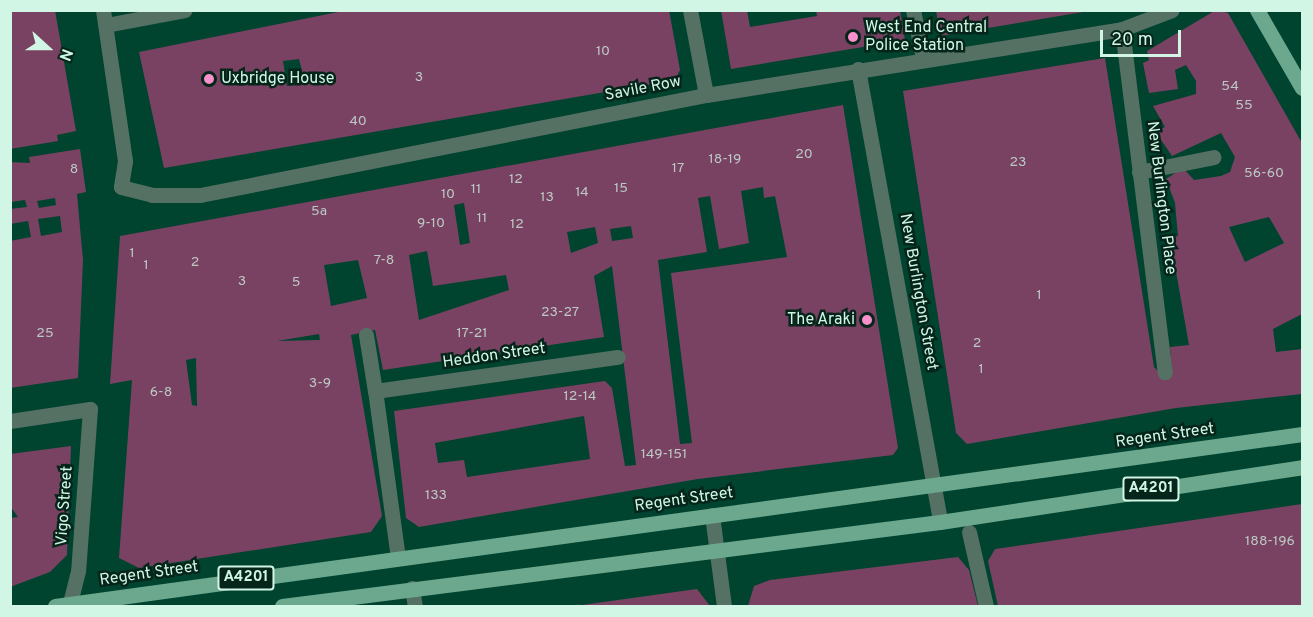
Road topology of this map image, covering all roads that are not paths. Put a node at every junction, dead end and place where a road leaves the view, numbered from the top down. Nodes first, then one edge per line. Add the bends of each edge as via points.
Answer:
1 (185, 10) edge
2 (690, 10) edge
3 (913, 10) edge
4 (1172, 10) edge
5 (1257, 10) edge
6 (104, 18) edge
7 (1122, 29) junction
8 (923, 58) junction
9 (858, 69) junction
10 (1302, 88) edge
11 (706, 95) junction
12 (1214, 158) dead end
13 (1139, 171) junction
14 (366, 335) dead end
15 (618, 357) dead end
16 (1165, 372) dead end
17 (375, 391) junction
18 (10, 421) edge
19 (1302, 434) edge
20 (1302, 466) edge
21 (935, 486) junction
22 (712, 515) junction
23 (940, 522) junction
24 (969, 532) dead end
25 (716, 549) junction
26 (398, 558) junction
27 (412, 588) junction
28 (65, 606) edge
29 (282, 606) edge
30 (415, 606) edge
31 (724, 606) edge
32 (986, 606) edge

1 - 6 street
2 - 11 street
3 - 8 street
4 - 7 street, Savile Row
5 - 10 main road
6 - 11 street, Savile Row via 125,161 121,187 152,195 200,195
7 - 8 street, Savile Row
7 - 13 street, New Burlington Place
8 - 9 street, Savile Row
9 - 11 street, Savile Row
9 - 21 street, New Burlington Street
12 - 13 street
13 - 16 street, New Burlington Place
14 - 17 street
15 - 17 street, Heddon Street
17 - 26 street
18 - 28 street, Vigo Street via 90,409 78,570
19 - 21 main road, Regent Street / A4201
20 - 23 main road, A4201
21 - 22 main road, Regent Street / A4201
21 - 23 street, New Burlington Street
22 - 25 street
22 - 26 main road, Regent Street / A4201
23 - 25 main road, A4201
24 - 32 street
25 - 27 main road, A4201
25 - 31 street
26 - 28 main road, Regent Street / A4201
27 - 29 main road, A4201
27 - 30 street

